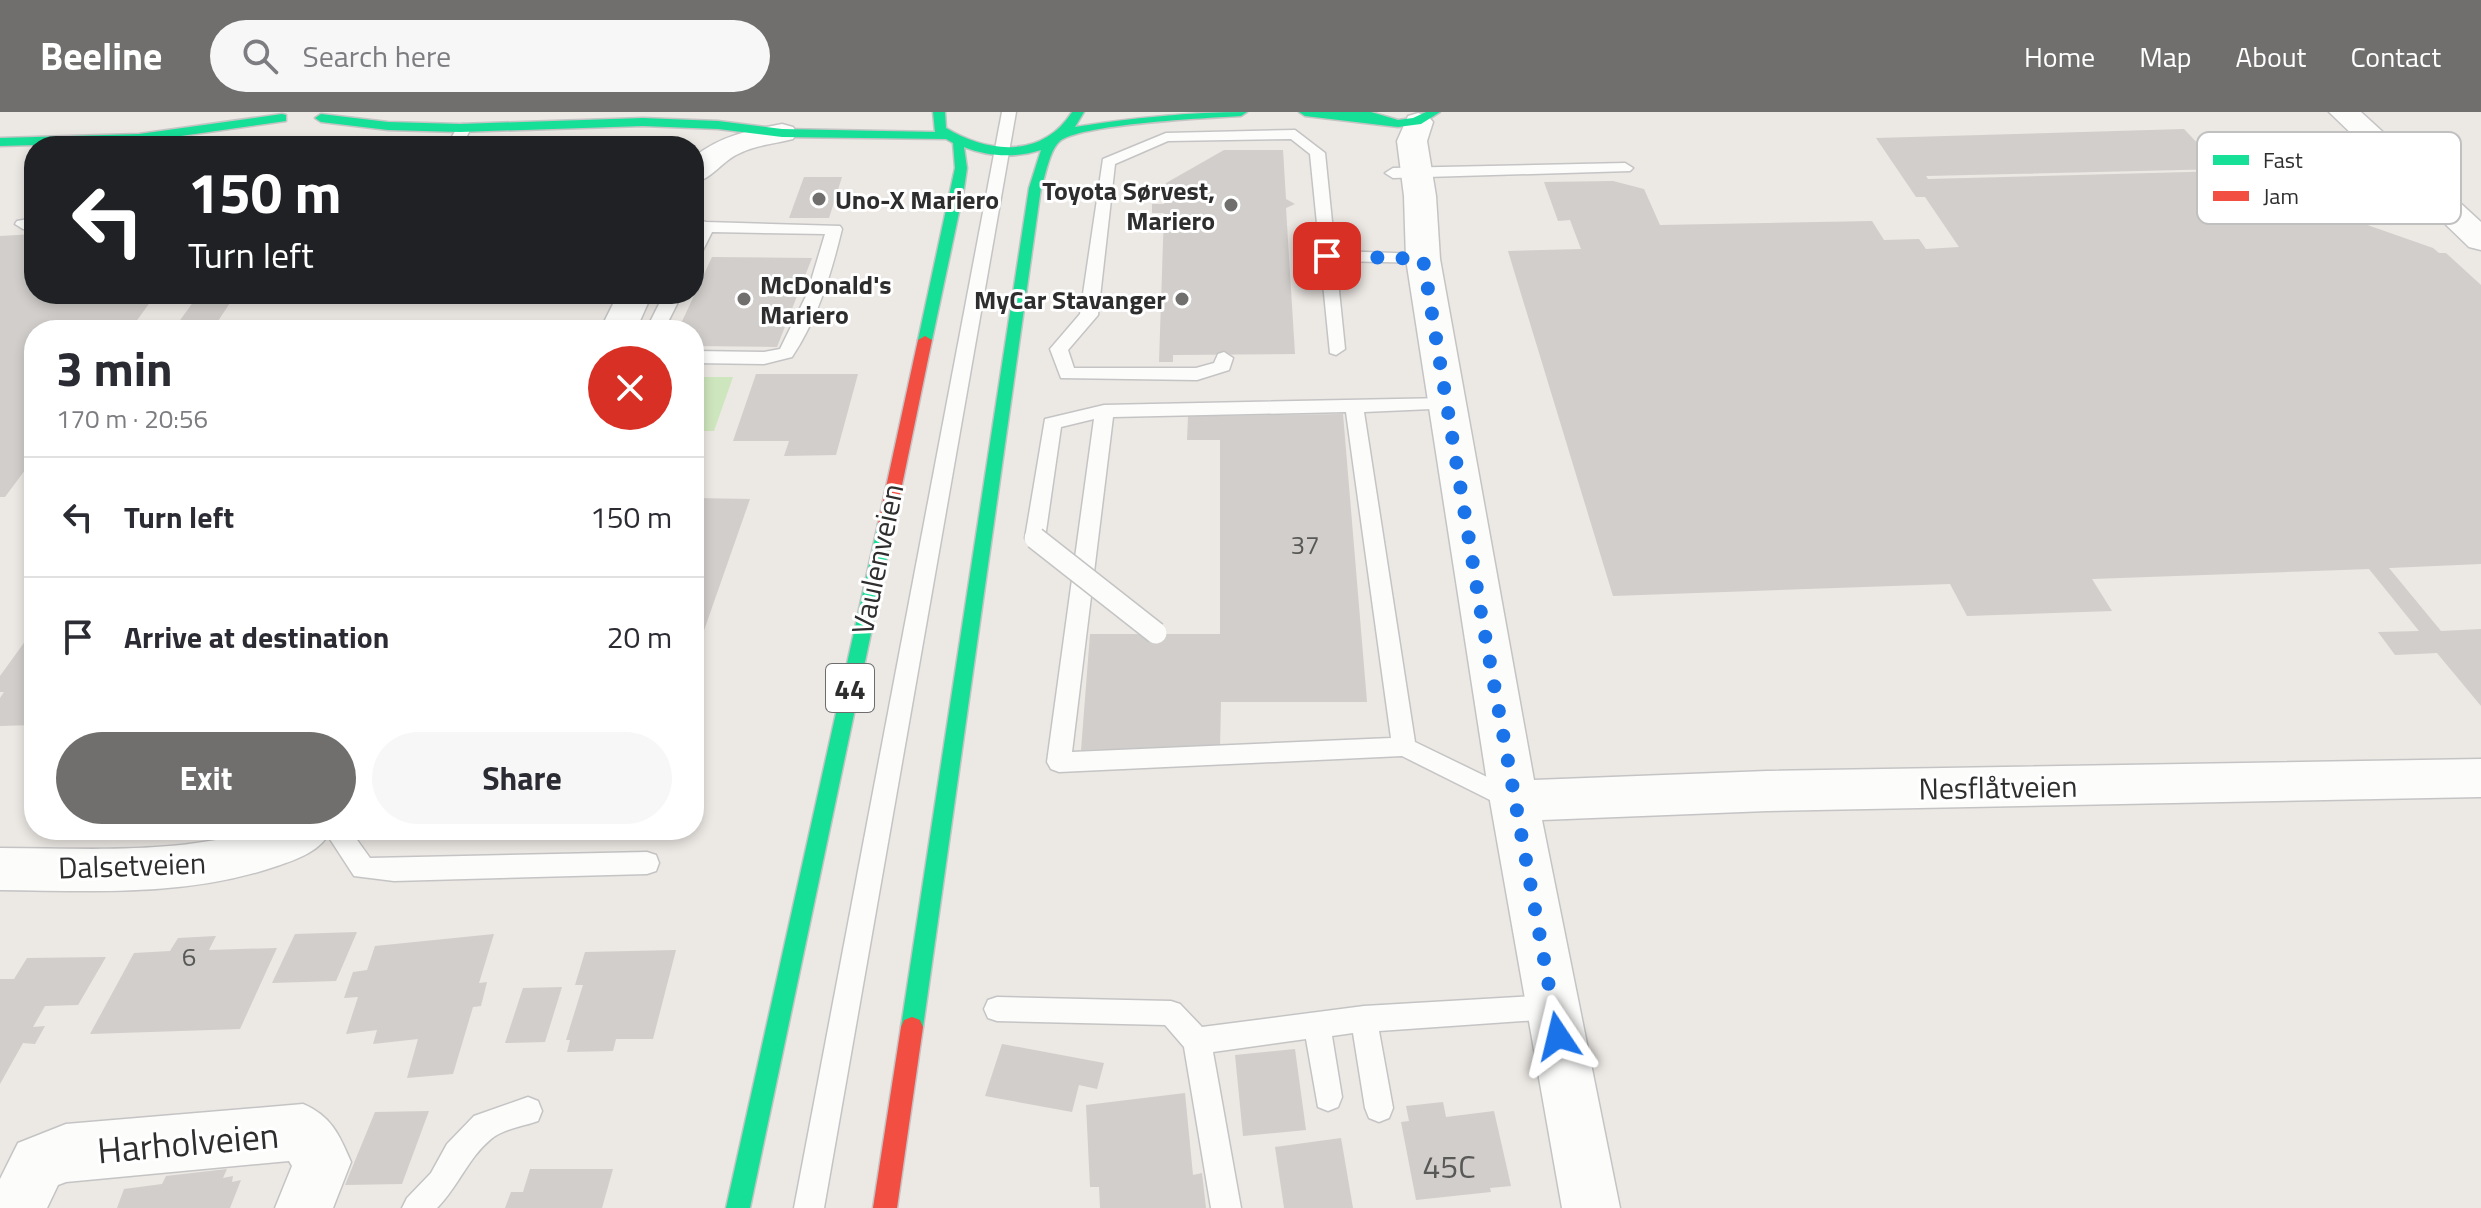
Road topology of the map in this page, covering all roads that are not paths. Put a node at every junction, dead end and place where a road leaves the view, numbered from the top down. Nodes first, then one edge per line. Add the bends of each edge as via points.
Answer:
1 (939, 112) edge
2 (1009, 112) edge
3 (1078, 112) edge
4 (1241, 112) edge
5 (1305, 112) edge
6 (2344, 112) edge
7 (869, 115) dead end
8 (1433, 115) edge
9 (725, 118) edge
10 (1373, 118) edge
11 (300, 124) edge
12 (1067, 132) junction
13 (2365, 132) edge
14 (782, 133) junction
15 (460, 134) edge
16 (162, 136) edge
17 (369, 136) edge
18 (420, 136) edge
19 (704, 137) edge
20 (951, 140) junction
21 (24, 141) edge
22 (0, 142) edge
23 (1050, 143) junction
24 (1003, 152) junction
25 (704, 163) edge
26 (1625, 168) dead end
27 (1405, 173) junction
28 (2461, 221) edge
29 (704, 226) edge
30 (2481, 240) edge
31 (1327, 256) junction
32 (1423, 259) junction
33 (1336, 349) dead end
34 (704, 357) edge
35 (1224, 358) dead end
36 (1447, 404) junction
37 (1354, 406) junction
38 (1104, 411) junction
39 (1156, 633) dead end
40 (1404, 747) junction
41 (2481, 778) edge
42 (1514, 801) junction
43 (284, 840) edge
44 (343, 840) edge
45 (647, 863) dead end
46 (0, 869) edge
47 (1552, 1007) junction
48 (997, 1009) dead end
49 (1364, 1019) junction
50 (1317, 1024) junction
51 (1197, 1041) junction
52 (1328, 1097) dead end
53 (1379, 1108) dead end
54 (528, 1111) dead end
55 (17, 1208) edge
56 (304, 1208) edge
57 (417, 1208) edge
58 (738, 1208) edge
59 (809, 1208) edge
60 (885, 1208) edge
61 (1226, 1208) edge
62 (1591, 1208) edge

1 - 20 main road, 44 via 937,124
2 - 24 lane
3 - 12 main road
4 - 12 main road
5 - 10 main road
6 - 13 street
7 - 9 main road
8 - 10 main road
8 - 27 street via 1412,141
9 - 14 main road
9 - 15 main road
9 - 19 street
10 - 27 street
11 - 16 main road
11 - 17 main road
12 - 23 main road
14 - 20 main road
14 - 25 street via 738,140
15 - 18 main road
20 - 24 main road
20 - 58 main road, Vaulenveien / 44 via 961,168 958,189
21 - 22 main road
23 - 24 main road
23 - 60 main road via 1033,204
24 - 59 lane
26 - 27 lane
27 - 32 street via 1397,196
28 - 30 street
29 - 34 lane via 834,229 828,256 786,353
31 - 32 lane
31 - 33 lane
31 - 35 lane via 1317,153 1295,134 1166,137 1108,162 1089,315 1059,349 1067,374 1197,374 1223,366
32 - 36 street
36 - 37 lane
36 - 42 street
37 - 38 lane
37 - 40 lane
38 - 39 lane, bridge via 1052,423 1035,538
38 - 40 lane via 1059,762
40 - 42 lane
41 - 42 street, Nesflåtveien
42 - 47 street
43 - 46 street, Dalsetveien via 245,857 188,866
44 - 45 lane via 363,868
47 - 49 lane
47 - 62 street
48 - 51 lane via 1171,1013
49 - 50 lane
49 - 53 lane
50 - 51 lane
50 - 52 lane
51 - 61 lane
54 - 57 lane via 484,1126
55 - 56 street, Harholveien via 38,1163 66,1153 303,1132 322,1162

